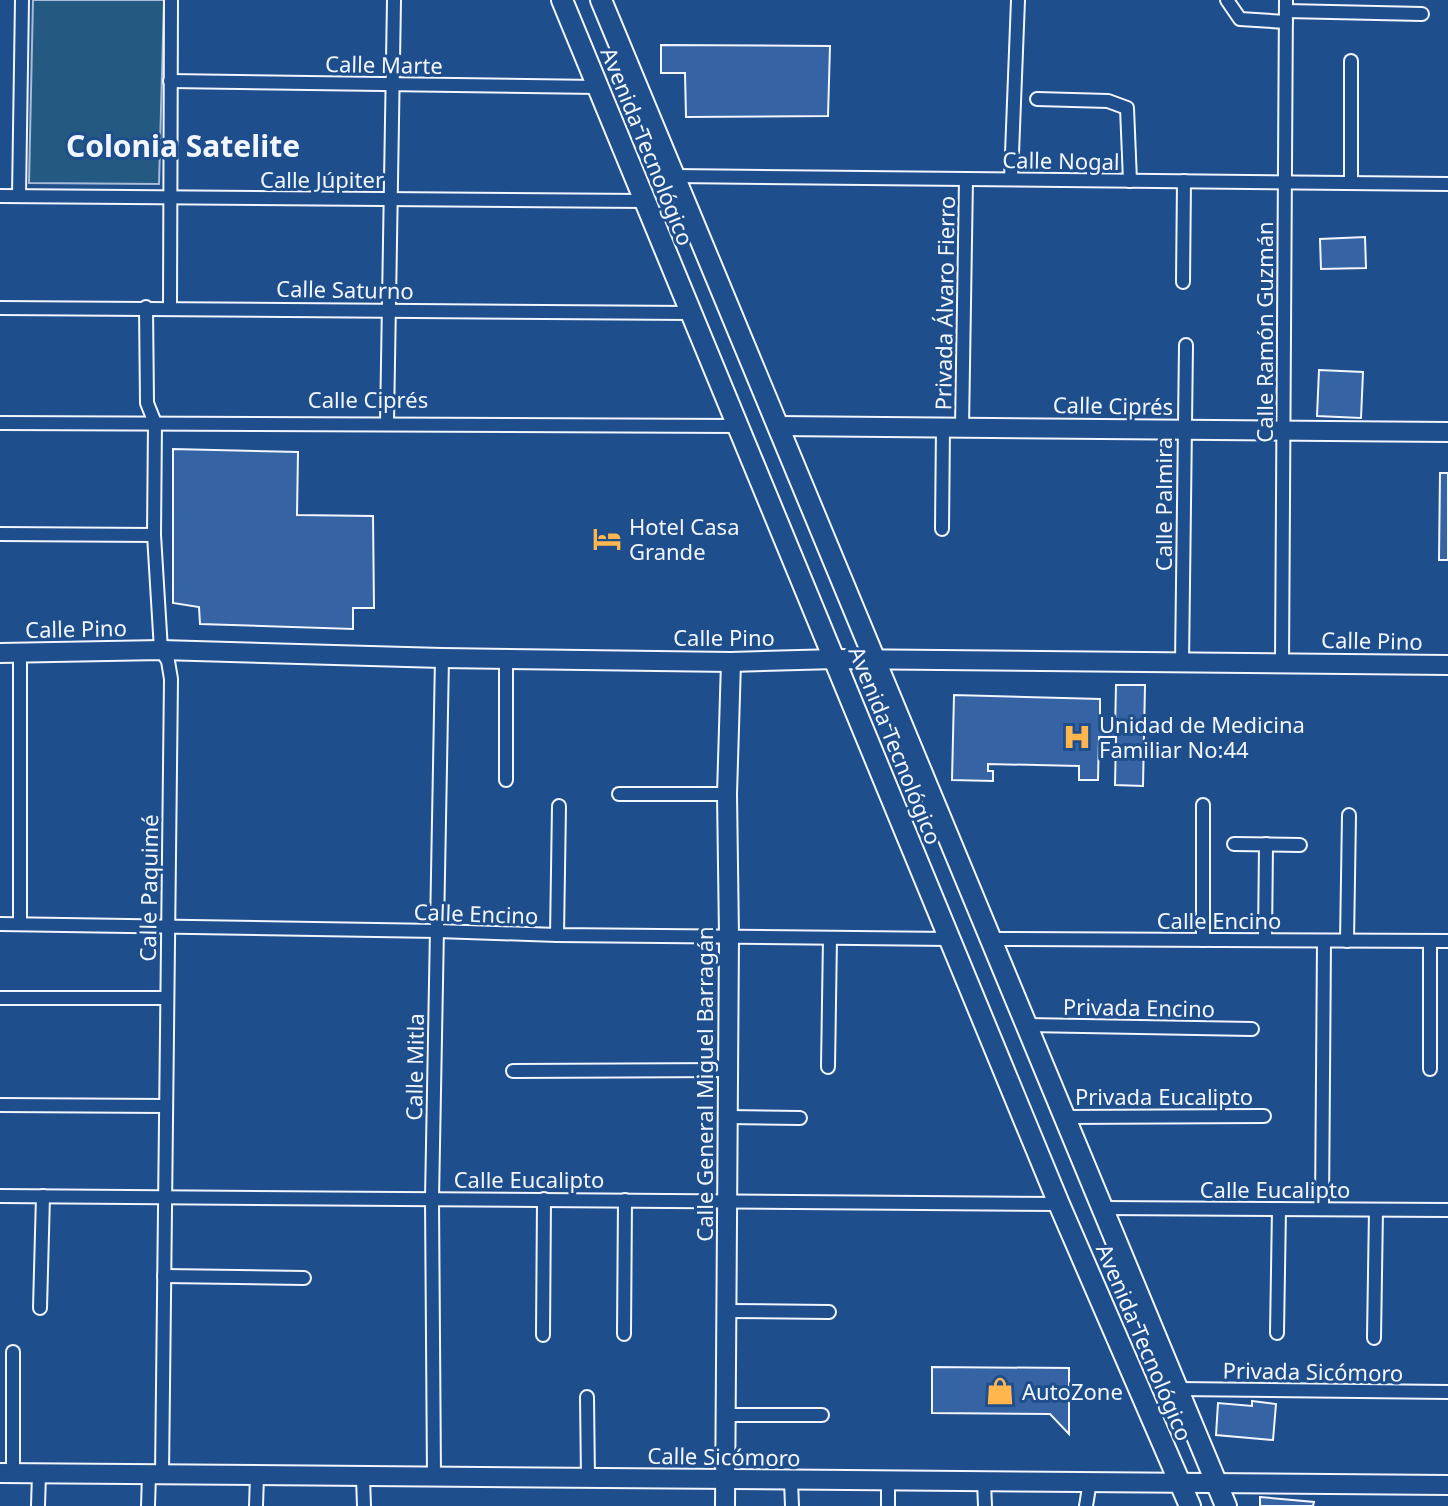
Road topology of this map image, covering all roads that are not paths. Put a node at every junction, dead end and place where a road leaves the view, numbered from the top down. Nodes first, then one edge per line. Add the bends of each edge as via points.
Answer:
1 (22, 0) edge
2 (171, 0) edge
3 (394, 0) edge
4 (562, 0) edge
5 (601, 0) edge
6 (1018, 0) edge
7 (1227, 0) edge
8 (1286, 11) edge
9 (1422, 14) dead end
10 (1351, 61) dead end
11 (170, 81) junction
12 (392, 84) junction
13 (598, 87) junction
14 (1037, 99) dead end
15 (674, 176) junction
16 (966, 179) junction
17 (1011, 179) junction
18 (1130, 181) junction
19 (1184, 181) junction
20 (1285, 183) junction
21 (1351, 183) junction
22 (1448, 184) edge
23 (0, 196) edge
24 (19, 196) junction
25 (172, 198) junction
26 (389, 199) junction
27 (644, 201) junction
28 (1183, 282) dead end
29 (146, 307) junction
30 (0, 308) edge
31 (170, 308) junction
32 (388, 310) junction
33 (690, 313) junction
34 (1186, 345) dead end
35 (0, 423) edge
36 (155, 423) junction
37 (387, 423) junction
38 (736, 426) junction
39 (778, 426) junction
40 (953, 427) junction
41 (1184, 429) junction
42 (1283, 430) junction
43 (1448, 432) edge
44 (942, 529) dead end
45 (0, 534) edge
46 (154, 535) junction
47 (161, 650) junction
48 (0, 653) edge
49 (20, 653) junction
50 (442, 658) junction
51 (506, 659) junction
52 (836, 659) junction
53 (875, 660) junction
54 (731, 662) junction
55 (1182, 663) junction
56 (1282, 663) junction
57 (1448, 665) edge
58 (506, 780) dead end
59 (619, 794) dead end
60 (727, 794) junction
61 (1203, 805) dead end
62 (559, 806) dead end
63 (1349, 815) dead end
64 (1234, 844) dead end
65 (1266, 844) junction
66 (1300, 845) dead end
67 (0, 924) edge
68 (20, 924) junction
69 (168, 927) junction
70 (437, 931) junction
71 (557, 935) junction
72 (729, 936) junction
73 (830, 938) junction
74 (950, 939) junction
75 (991, 939) junction
76 (1203, 940) junction
77 (1265, 940) junction
78 (1324, 941) junction
79 (1347, 941) junction
80 (1430, 941) junction
81 (1448, 941) edge
82 (0, 998) edge
83 (167, 998) junction
84 (1027, 1025) junction
85 (1252, 1029) dead end
86 (828, 1067) dead end
87 (1430, 1069) dead end
88 (729, 1070) junction
89 (513, 1071) dead end
90 (0, 1105) edge
91 (166, 1106) junction
92 (1264, 1116) dead end
93 (728, 1117) junction
94 (1064, 1117) junction
95 (800, 1118) dead end
96 (0, 1196) edge
97 (43, 1196) junction
98 (165, 1196) junction
99 (432, 1199) junction
100 (544, 1199) junction
101 (625, 1200) junction
102 (728, 1201) junction
103 (1059, 1204) junction
104 (1102, 1208) junction
105 (1279, 1209) junction
106 (1322, 1209) junction
107 (1376, 1210) junction
108 (1448, 1210) edge
109 (164, 1276) junction
110 (304, 1278) dead end
111 (40, 1308) dead end
112 (727, 1311) junction
113 (829, 1312) dead end
114 (1277, 1333) dead end
115 (624, 1334) dead end
116 (543, 1335) dead end
117 (1374, 1338) dead end
118 (13, 1352) dead end
119 (1177, 1389) junction
120 (1448, 1392) edge
121 (587, 1397) dead end
122 (726, 1415) junction
123 (822, 1415) dead end
124 (7, 1473) edge
125 (39, 1474) junction
126 (155, 1475) junction
127 (257, 1476) junction
128 (363, 1477) junction
129 (434, 1477) junction
130 (588, 1479) junction
131 (726, 1480) junction
132 (791, 1481) junction
133 (1090, 1481) junction
134 (888, 1482) junction
135 (984, 1482) junction
136 (1180, 1484) junction
137 (1217, 1484) junction
138 (1448, 1485) edge
139 (38, 1506) edge
140 (148, 1506) edge
141 (256, 1506) edge
142 (364, 1506) edge
143 (725, 1506) edge
144 (792, 1506) edge
145 (888, 1506) edge
146 (985, 1506) edge
147 (1086, 1506) edge
148 (1190, 1506) edge
149 (1226, 1506) edge

1 - 24 street
2 - 11 street
3 - 12 street
4 - 13 main road, Avenida Tecnológico
5 - 15 main road, Avenida Tecnológico
6 - 17 street
7 - 8 street via 1240,19
8 - 9 street
8 - 20 street, Calle Ramón Guzmán
10 - 21 street
11 - 12 street, Calle Marte
11 - 25 street
12 - 13 street, Calle Marte
12 - 26 street
13 - 27 main road, Avenida Tecnológico
14 - 18 street via 1108,101 1127,108
15 - 16 street, Calle Nogal
15 - 39 main road, Avenida Tecnológico
16 - 17 street, Calle Nogal
16 - 40 street, Privada Álvaro Fierro
17 - 18 street, Calle Nogal
18 - 19 street, Calle Nogal
19 - 20 street, Calle Nogal
19 - 28 street
20 - 21 street, Calle Nogal
20 - 42 street, Calle Ramón Guzmán
21 - 22 street, Calle Nogal
23 - 24 street, Calle Júpiter
24 - 25 street, Calle Júpiter
25 - 26 street, Calle Júpiter
25 - 31 street
26 - 27 street, Calle Júpiter
26 - 32 street
27 - 33 main road, Avenida Tecnológico
29 - 30 street, Calle Saturno
29 - 31 street, Calle Saturno
29 - 36 street, Calle Paquimé via 147,403
31 - 32 street, Calle Saturno
32 - 33 street, Calle Saturno
32 - 37 street
33 - 38 main road, Avenida Tecnológico
34 - 41 street, Calle Palmira
35 - 36 street, Calle Ciprés
36 - 37 street, Calle Ciprés
36 - 46 street, Calle Paquimé
37 - 38 street, Calle Ciprés
38 - 52 main road, Avenida Tecnológico
39 - 40 street, Calle Ciprés
39 - 53 main road, Avenida Tecnológico
40 - 41 street, Calle Ciprés
40 - 44 street, Privada Álvaro Fierro
41 - 42 street, Calle Ciprés
41 - 55 street, Calle Palmira
42 - 43 street, Calle Ciprés
42 - 56 street, Calle Ramón Guzmán
45 - 46 street
46 - 47 street, Calle Paquimé
47 - 49 street, Calle Pino
47 - 50 street, Calle Pino
47 - 69 street, Calle Paquimé via 171,679
48 - 49 street, Calle Pino
49 - 68 street
50 - 51 street, Calle Pino
50 - 70 street, Calle Mitla
51 - 54 street, Calle Pino
51 - 58 street
52 - 53 street, Calle Pino
52 - 54 street, Calle Pino
52 - 74 main road, Avenida Tecnológico
53 - 55 street, Calle Pino
53 - 75 main road, Avenida Tecnológico
54 - 60 street, Calle General Miguel Barragán
55 - 56 street, Calle Pino
56 - 57 street, Calle Pino
59 - 60 street
60 - 72 street, Calle General Miguel Barragán
61 - 76 street
62 - 71 street
63 - 79 street
64 - 65 street
65 - 66 street
65 - 77 street
67 - 68 street, Calle Encino
68 - 69 street, Calle Encino
69 - 70 street, Calle Encino
69 - 83 street, Calle Paquimé
70 - 71 street, Calle Encino
70 - 99 street, Calle Mitla
71 - 72 street, Calle Encino
72 - 73 street, Calle Encino
72 - 88 street, Calle General Miguel Barragán
73 - 74 street, Calle Encino
73 - 86 street
74 - 103 main road, Avenida Tecnológico
75 - 76 street, Calle Encino
75 - 84 main road, Avenida Tecnológico
76 - 77 street, Calle Encino
77 - 78 street, Calle Encino
78 - 79 street, Calle Encino
78 - 106 street
79 - 80 street, Calle Encino
80 - 81 street, Calle Encino
80 - 87 street
82 - 83 street
83 - 91 street, Calle Paquimé
84 - 85 street, Privada Encino
84 - 94 main road, Avenida Tecnológico
88 - 89 street
88 - 93 street, Calle General Miguel Barragán
90 - 91 street
91 - 98 street, Calle Paquimé
92 - 94 street, Privada Eucalipto
93 - 95 street
93 - 102 street, Calle General Miguel Barragán
94 - 104 main road, Avenida Tecnológico
96 - 97 street, Calle Eucalipto
97 - 98 street, Calle Eucalipto
97 - 111 street
98 - 99 street, Calle Eucalipto
98 - 109 street, Calle Paquimé
99 - 100 street, Calle Eucalipto
99 - 129 street, Calle Mitla
100 - 101 street, Calle Eucalipto
100 - 116 street
101 - 102 street, Calle Eucalipto
101 - 115 street
102 - 103 street, Calle Eucalipto
102 - 112 street, Calle General Miguel Barragán
103 - 136 main road, Avenida Tecnológico
104 - 105 street, Calle Eucalipto
104 - 119 main road, Avenida Tecnológico
105 - 106 street, Calle Eucalipto
105 - 114 street
106 - 107 street, Calle Eucalipto
107 - 108 street, Calle Eucalipto
107 - 117 street
109 - 110 street
109 - 126 street, Calle Paquimé
112 - 113 street
112 - 122 street, Calle General Miguel Barragán
118 - 124 street
119 - 120 street, Privada Sicómoro
119 - 137 main road, Avenida Tecnológico
121 - 130 street
122 - 123 street
122 - 131 street, Calle General Miguel Barragán
124 - 125 street, Calle Sicómoro
125 - 126 street, Calle Sicómoro
125 - 139 street
126 - 127 street, Calle Sicómoro
126 - 140 street, Calle Paquimé
127 - 128 street, Calle Sicómoro
127 - 141 street
128 - 129 street, Calle Sicómoro
128 - 142 street
129 - 130 street, Calle Sicómoro
130 - 131 street, Calle Sicómoro
131 - 132 street, Calle Sicómoro
131 - 143 street, Calle General Miguel Barragán
132 - 134 street, Calle Sicómoro
132 - 144 street
133 - 135 street, Calle Sicómoro
133 - 136 street, Calle Sicómoro
133 - 147 street
134 - 135 street, Calle Sicómoro
134 - 145 street
135 - 146 street
136 - 137 street, Calle Sicómoro
136 - 148 main road, Avenida Tecnológico
137 - 138 street, Calle Sicómoro
137 - 149 main road, Avenida Tecnológico

